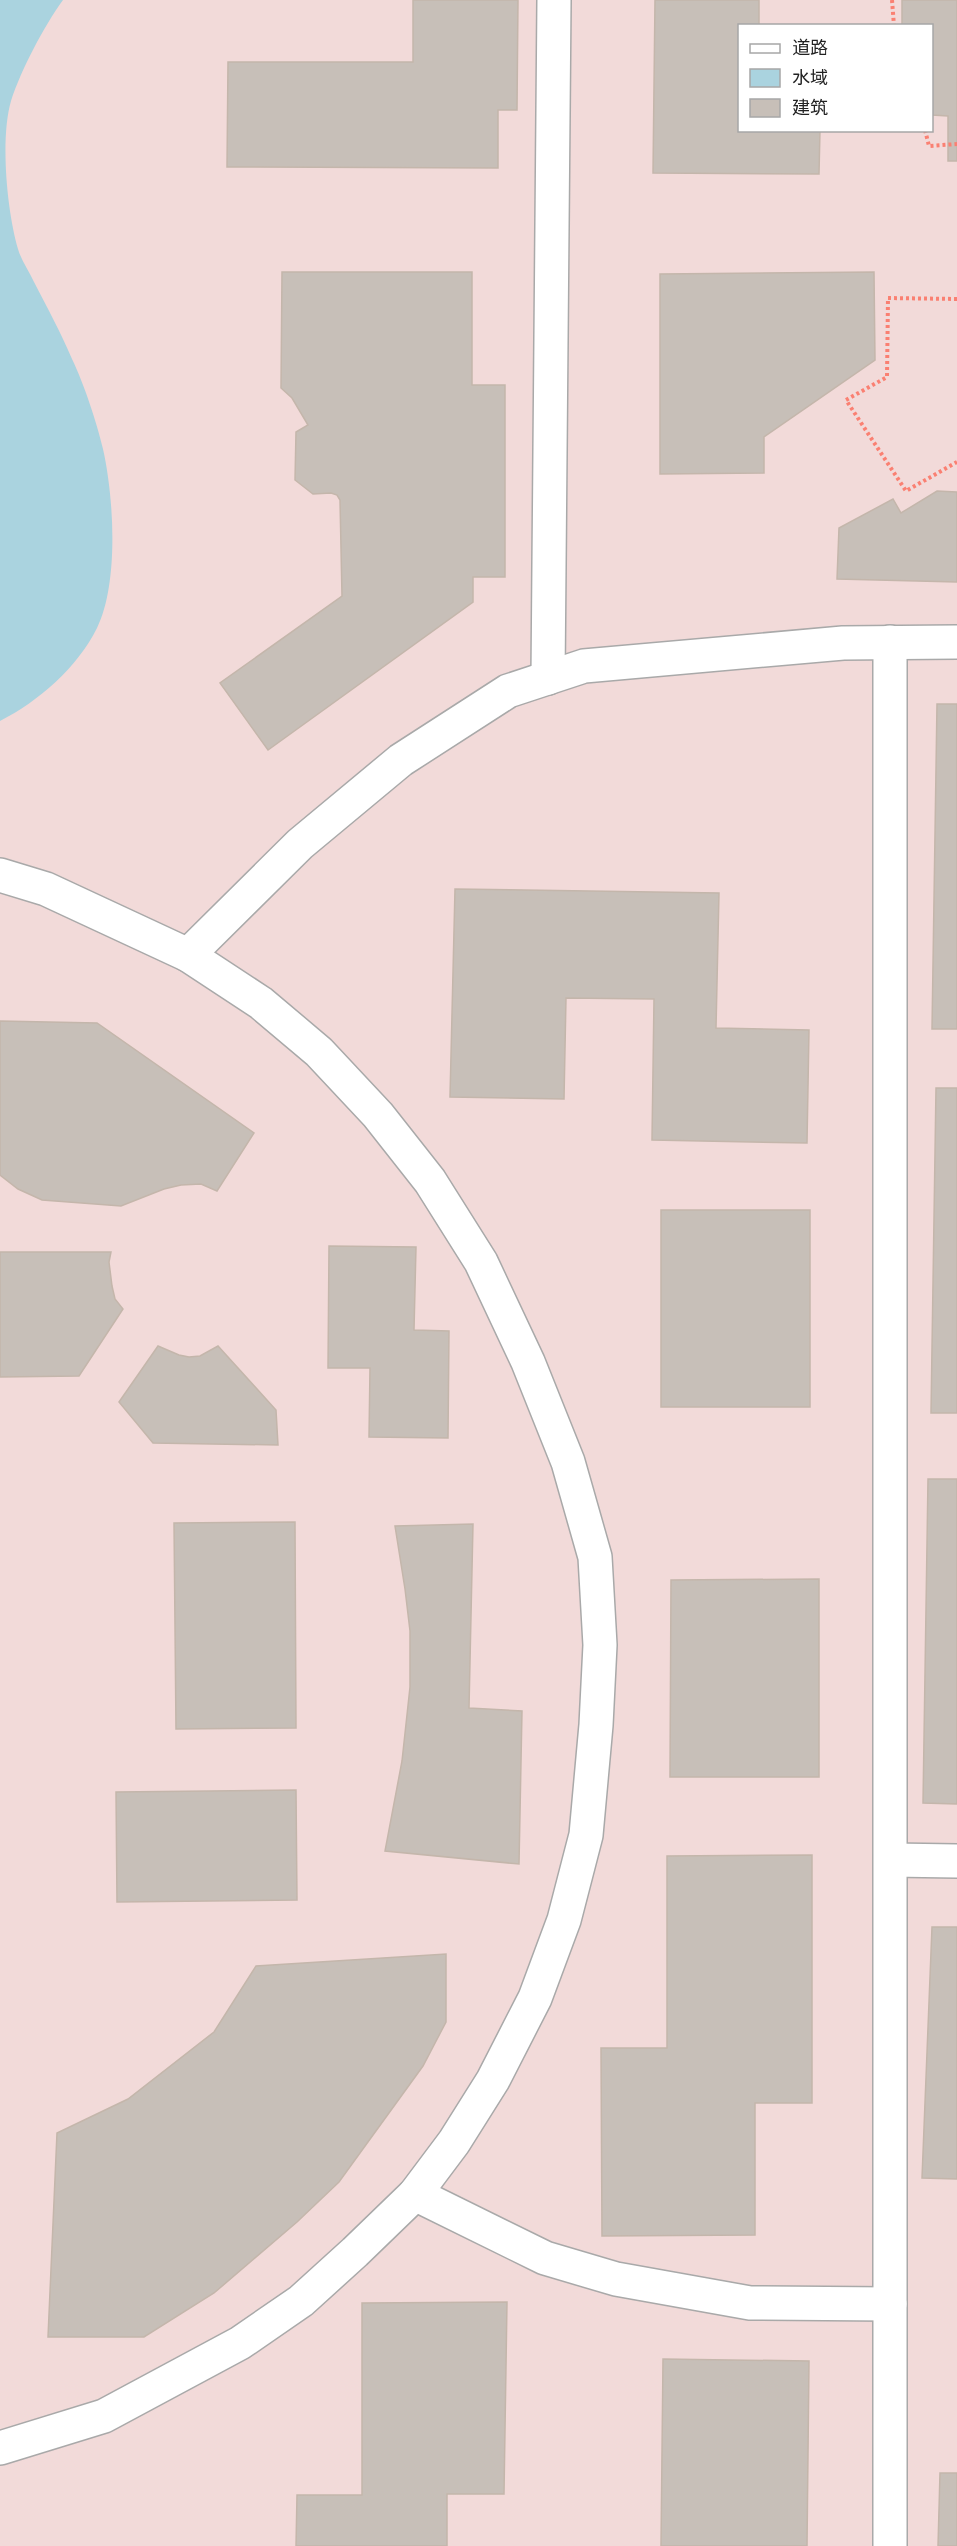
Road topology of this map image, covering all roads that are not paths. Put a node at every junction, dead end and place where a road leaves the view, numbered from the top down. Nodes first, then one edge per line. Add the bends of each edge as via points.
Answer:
1 (554, 0) edge
2 (890, 642) junction
3 (957, 642) edge
4 (548, 678) junction
5 (0, 875) edge
6 (188, 955) junction
7 (891, 1860) junction
8 (957, 1861) edge
9 (415, 2194) junction
10 (890, 2304) junction
11 (0, 2448) edge
12 (890, 2546) edge

1 - 4 street
2 - 3 street
2 - 4 street via 584,666
2 - 7 street
4 - 6 street via 507,692 401,760 300,844
5 - 6 street via 46,889
6 - 9 street via 261,1004 320,1052 430,1180 482,1262 528,1362 568,1462 595,1557 600,1645 596,1725 586,1835 564,1920 536,1998 494,2080
7 - 8 street
7 - 10 street
9 - 10 street via 545,2258 616,2279 750,2303
9 - 11 street via 301,2301 240,2343 104,2416
10 - 12 street

